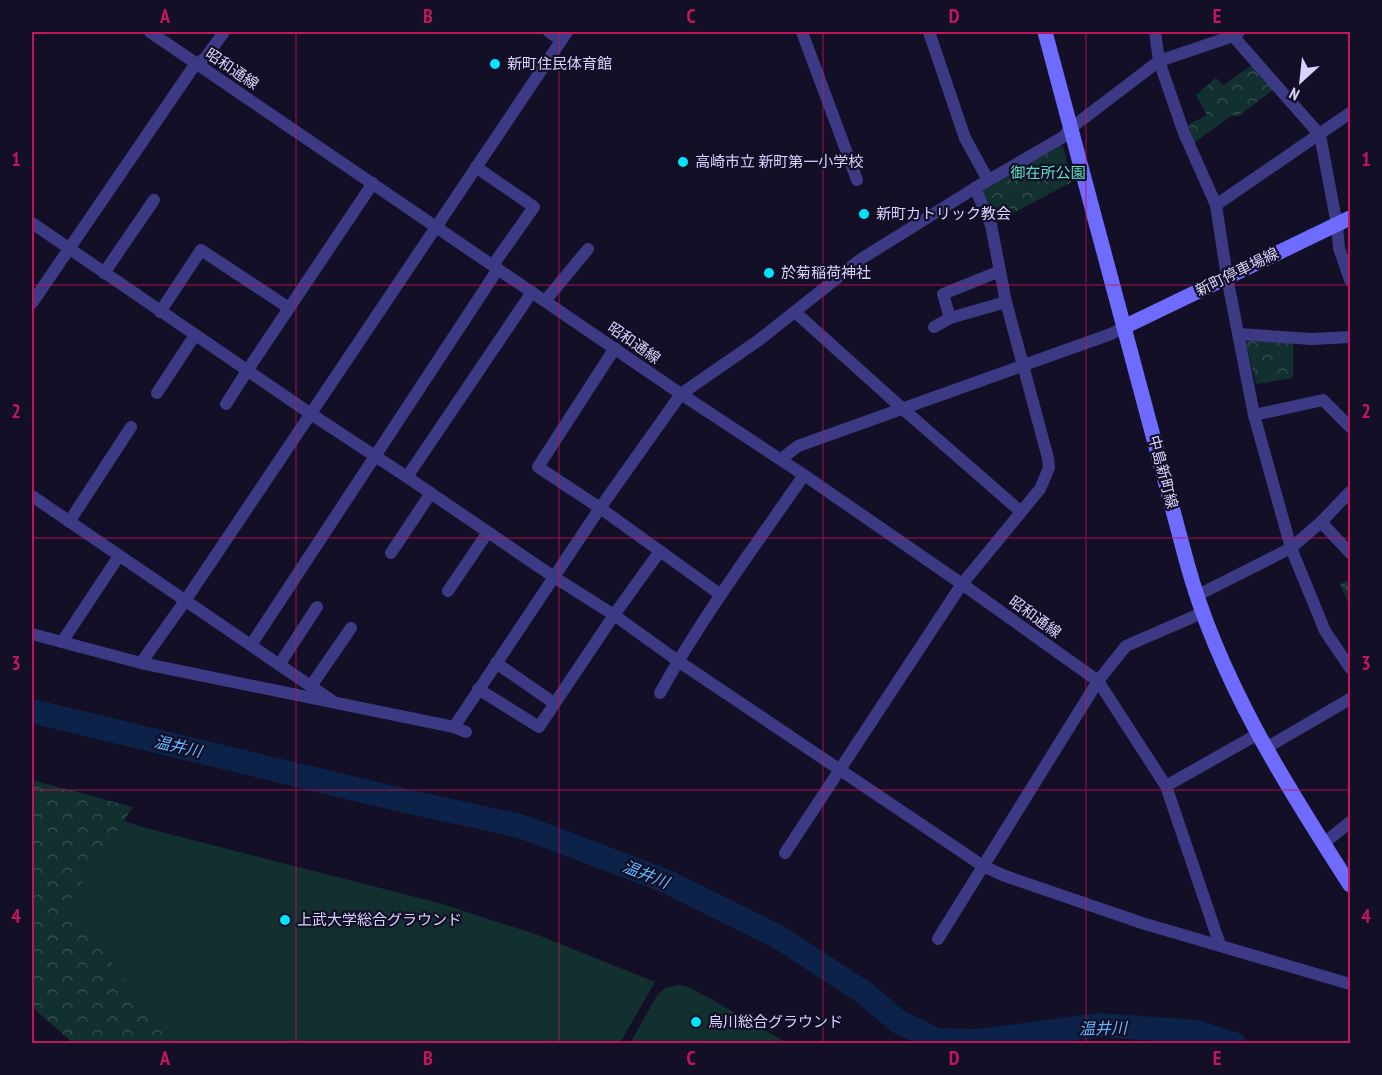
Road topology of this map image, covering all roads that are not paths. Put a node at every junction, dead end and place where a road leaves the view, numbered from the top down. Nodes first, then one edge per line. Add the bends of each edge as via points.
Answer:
1 (150, 32) edge
2 (224, 32) edge
3 (549, 32) edge
4 (802, 32) edge
5 (929, 32) edge
6 (1045, 32) edge
7 (1155, 32) edge
8 (1234, 33) edge
9 (564, 36) edge
10 (1159, 61) junction
11 (198, 65) junction
12 (1350, 113) edge
13 (1071, 128) junction
14 (1320, 135) junction
15 (476, 167) junction
16 (857, 180) dead end
17 (988, 180) junction
18 (373, 183) junction
19 (975, 188) junction
20 (154, 200) dead end
21 (1216, 205) junction
22 (1344, 221) edge
23 (32, 223) edge
24 (436, 226) junction
25 (68, 249) junction
26 (588, 249) dead end
27 (1345, 251) edge
28 (496, 267) junction
29 (1000, 271) junction
30 (104, 273) junction
31 (1227, 277) junction
32 (1350, 280) edge
33 (532, 292) junction
34 (545, 301) junction
35 (1006, 302) junction
36 (32, 303) edge
37 (289, 308) junction
38 (160, 312) junction
39 (795, 312) junction
40 (950, 318) junction
41 (934, 327) dead end
42 (1124, 327) junction
43 (1238, 334) junction
44 (195, 335) junction
45 (1350, 337) edge
46 (615, 348) junction
47 (1023, 366) junction
48 (247, 371) junction
49 (157, 393) dead end
50 (681, 394) junction
51 (226, 404) dead end
52 (903, 410) junction
53 (311, 414) junction
54 (1254, 415) junction
55 (131, 427) dead end
56 (1350, 427) edge
57 (375, 456) junction
58 (781, 459) junction
59 (804, 475) junction
60 (407, 477) junction
61 (1350, 492) edge
62 (431, 493) junction
63 (32, 496) edge
64 (600, 508) junction
65 (1020, 511) junction
66 (69, 522) junction
67 (1321, 522) junction
68 (488, 532) junction
69 (1291, 548) junction
70 (660, 551) junction
71 (391, 553) dead end
72 (1350, 553) edge
73 (119, 556) junction
74 (554, 577) junction
75 (962, 584) junction
76 (448, 591) dead end
77 (721, 594) junction
78 (1196, 596) junction
79 (185, 601) junction
80 (317, 607) dead end
81 (1202, 613) junction
82 (614, 615) junction
83 (351, 628) dead end
84 (32, 634) edge
85 (62, 642) junction
86 (251, 645) junction
87 (678, 661) junction
88 (141, 663) junction
89 (496, 663) junction
90 (279, 665) junction
91 (1350, 668) edge
92 (1098, 681) junction
93 (311, 686) junction
94 (478, 689) junction
95 (660, 693) dead end
96 (1350, 699) edge
97 (554, 703) junction
98 (337, 704) junction
99 (454, 728) junction
100 (466, 732) dead end
101 (1262, 741) junction
102 (841, 771) junction
103 (1166, 786) junction
104 (1350, 822) edge
105 (1324, 843) junction
106 (785, 853) dead end
107 (983, 866) junction
108 (1350, 885) edge
109 (938, 939) dead end
110 (1220, 945) junction
111 (1350, 984) edge

1 - 11 street, 昭和通線
2 - 11 street
3 - 9 street
4 - 16 street
5 - 17 street via 965,138
6 - 13 main road, 中島新町線
7 - 10 street
8 - 10 street
8 - 14 street
9 - 15 street
10 - 13 street
10 - 21 street via 1184,133
11 - 18 street, 昭和通線
11 - 25 street
12 - 14 street
13 - 17 street via 1063,137
13 - 42 main road, 中島新町線
14 - 21 street
14 - 22 street
15 - 24 street
15 - 28 street via 534,207
17 - 19 street
18 - 24 street, 昭和通線
18 - 37 street
19 - 29 street via 992,225
19 - 39 street via 861,260
20 - 30 street
21 - 31 street
22 - 27 street
22 - 31 main road, 新町停車場線
23 - 25 street
24 - 28 street, 昭和通線
24 - 53 street
25 - 30 street
25 - 36 street
26 - 34 street
27 - 32 street
28 - 33 street, 昭和通線
28 - 57 street
29 - 35 street
29 - 40 street via 942,294
30 - 38 street
31 - 42 main road, 新町停車場線
31 - 43 street
33 - 34 street, 昭和通線
33 - 60 street
34 - 46 street, 昭和通線
35 - 40 street
35 - 47 street
37 - 38 street via 201,250
37 - 48 street
38 - 44 street
39 - 50 street
39 - 52 street
40 - 41 street
42 - 47 street
42 - 78 main road, 中島新町線
43 - 45 street via 1312,339
43 - 54 street
44 - 48 street
44 - 49 street
46 - 50 street, 昭和通線
46 - 64 street via 538,467
47 - 52 street
47 - 65 street via 1049,468 1040,489
48 - 51 street
48 - 53 street
50 - 58 street, 昭和通線
50 - 64 street
52 - 58 street via 798,446
52 - 65 street
53 - 57 street
53 - 79 street
54 - 56 street via 1323,400
54 - 69 street
55 - 66 street
57 - 60 street
57 - 86 street
58 - 59 street, 昭和通線
59 - 75 street, 昭和通線
59 - 77 street
60 - 62 street
61 - 67 street
62 - 68 street
62 - 71 street
63 - 66 street
64 - 70 street
64 - 74 street
65 - 75 street
66 - 73 street
67 - 69 street
67 - 72 street
68 - 74 street
68 - 76 street
69 - 78 street
69 - 91 street via 1325,631
70 - 77 street
70 - 82 street
73 - 79 street
73 - 85 street
74 - 82 street
74 - 89 street
75 - 92 street, 昭和通線
75 - 102 street
77 - 87 street
78 - 81 main road, 中島新町線
79 - 86 street
79 - 88 street
80 - 90 street
81 - 92 street via 1126,646
81 - 101 main road, 中島新町線
82 - 87 street
82 - 97 street
83 - 93 street
84 - 85 street
85 - 88 street
86 - 90 street
87 - 95 street
87 - 102 street
88 - 98 street
89 - 94 street
89 - 97 street
90 - 93 street
92 - 103 street
92 - 107 street
93 - 98 street
94 - 97 street via 539,727
94 - 99 street
96 - 101 street
98 - 99 street
99 - 100 street
101 - 103 street
101 - 105 main road, 中島新町線
102 - 106 street
102 - 107 street
103 - 110 street
104 - 105 street
105 - 108 main road, 中島新町線
107 - 109 street
107 - 110 street via 1142,923
110 - 111 street

